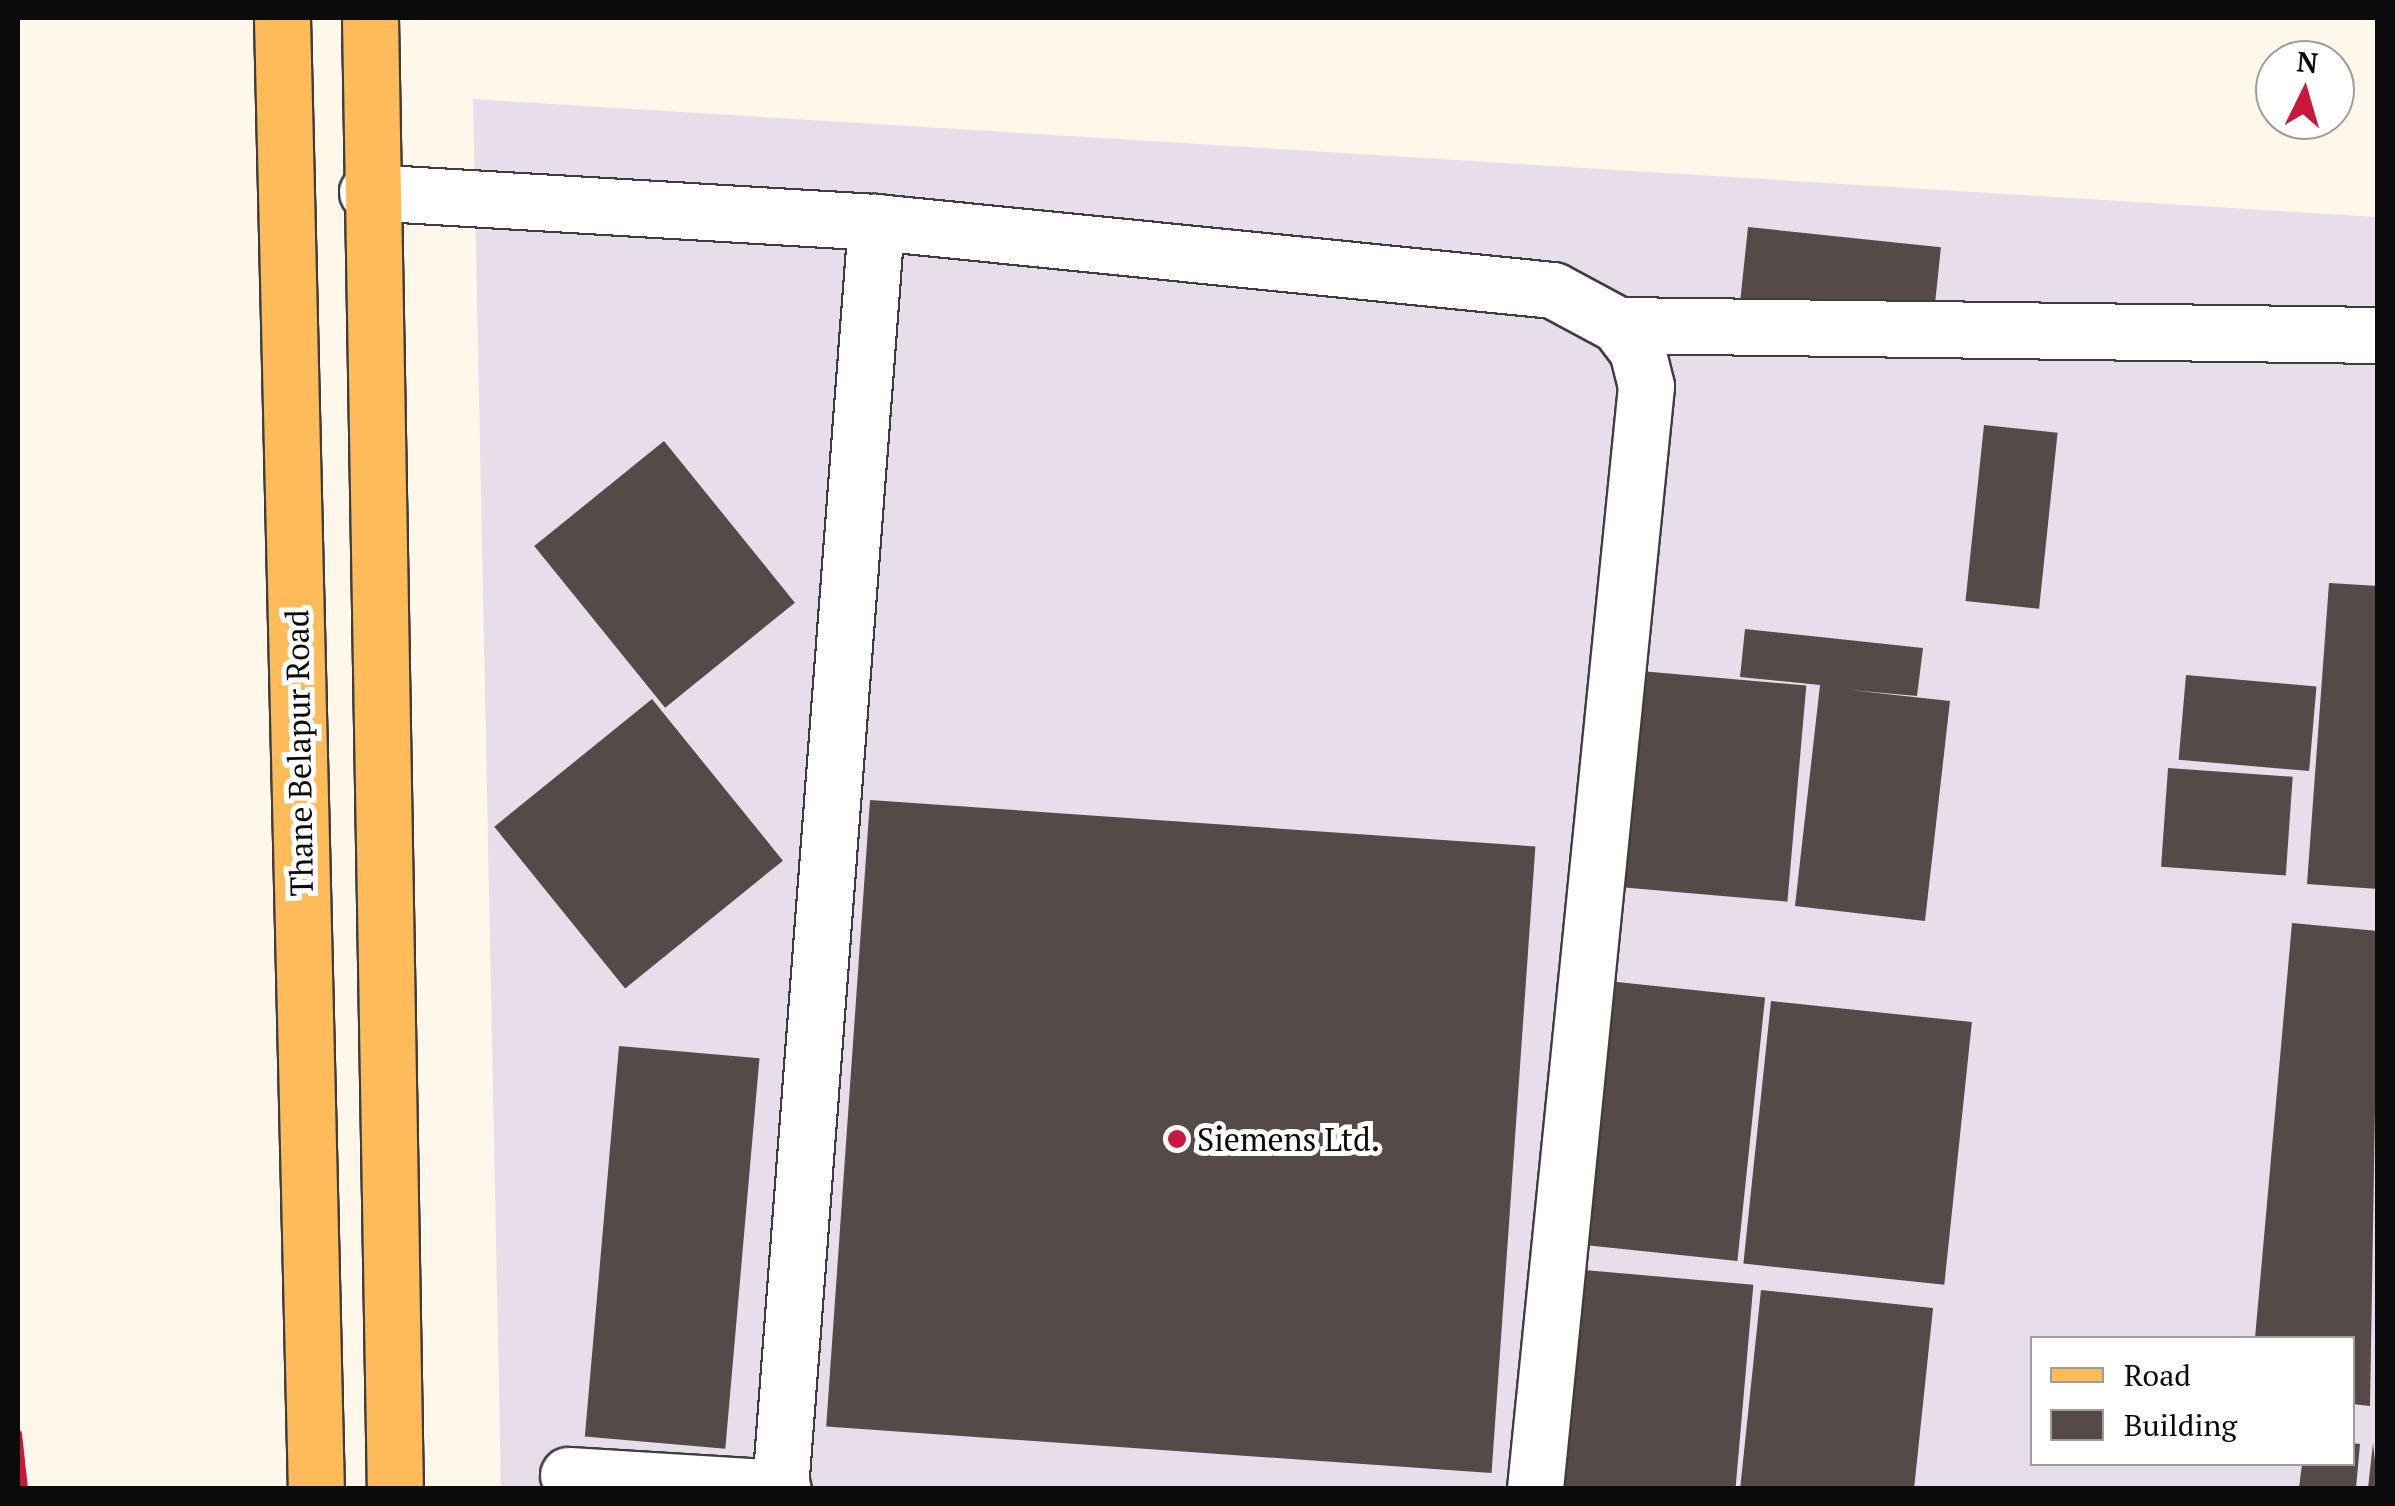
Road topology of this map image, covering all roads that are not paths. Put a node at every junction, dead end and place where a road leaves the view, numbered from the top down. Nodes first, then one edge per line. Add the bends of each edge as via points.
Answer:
1 (282, 18) edge
2 (370, 18) edge
3 (366, 192) junction
4 (876, 222) junction
5 (1618, 325) junction
6 (2378, 335) edge
7 (568, 1475) dead end
8 (316, 1488) edge
9 (395, 1488) edge
10 (781, 1488) edge
11 (1535, 1488) edge

1 - 8 main road, Thane Belapur Road
2 - 3 main road
3 - 4 lane
3 - 9 main road
4 - 5 lane via 1553,290
4 - 10 lane
5 - 6 lane
5 - 11 lane via 1638,350 1646,386
7 - 10 lane

